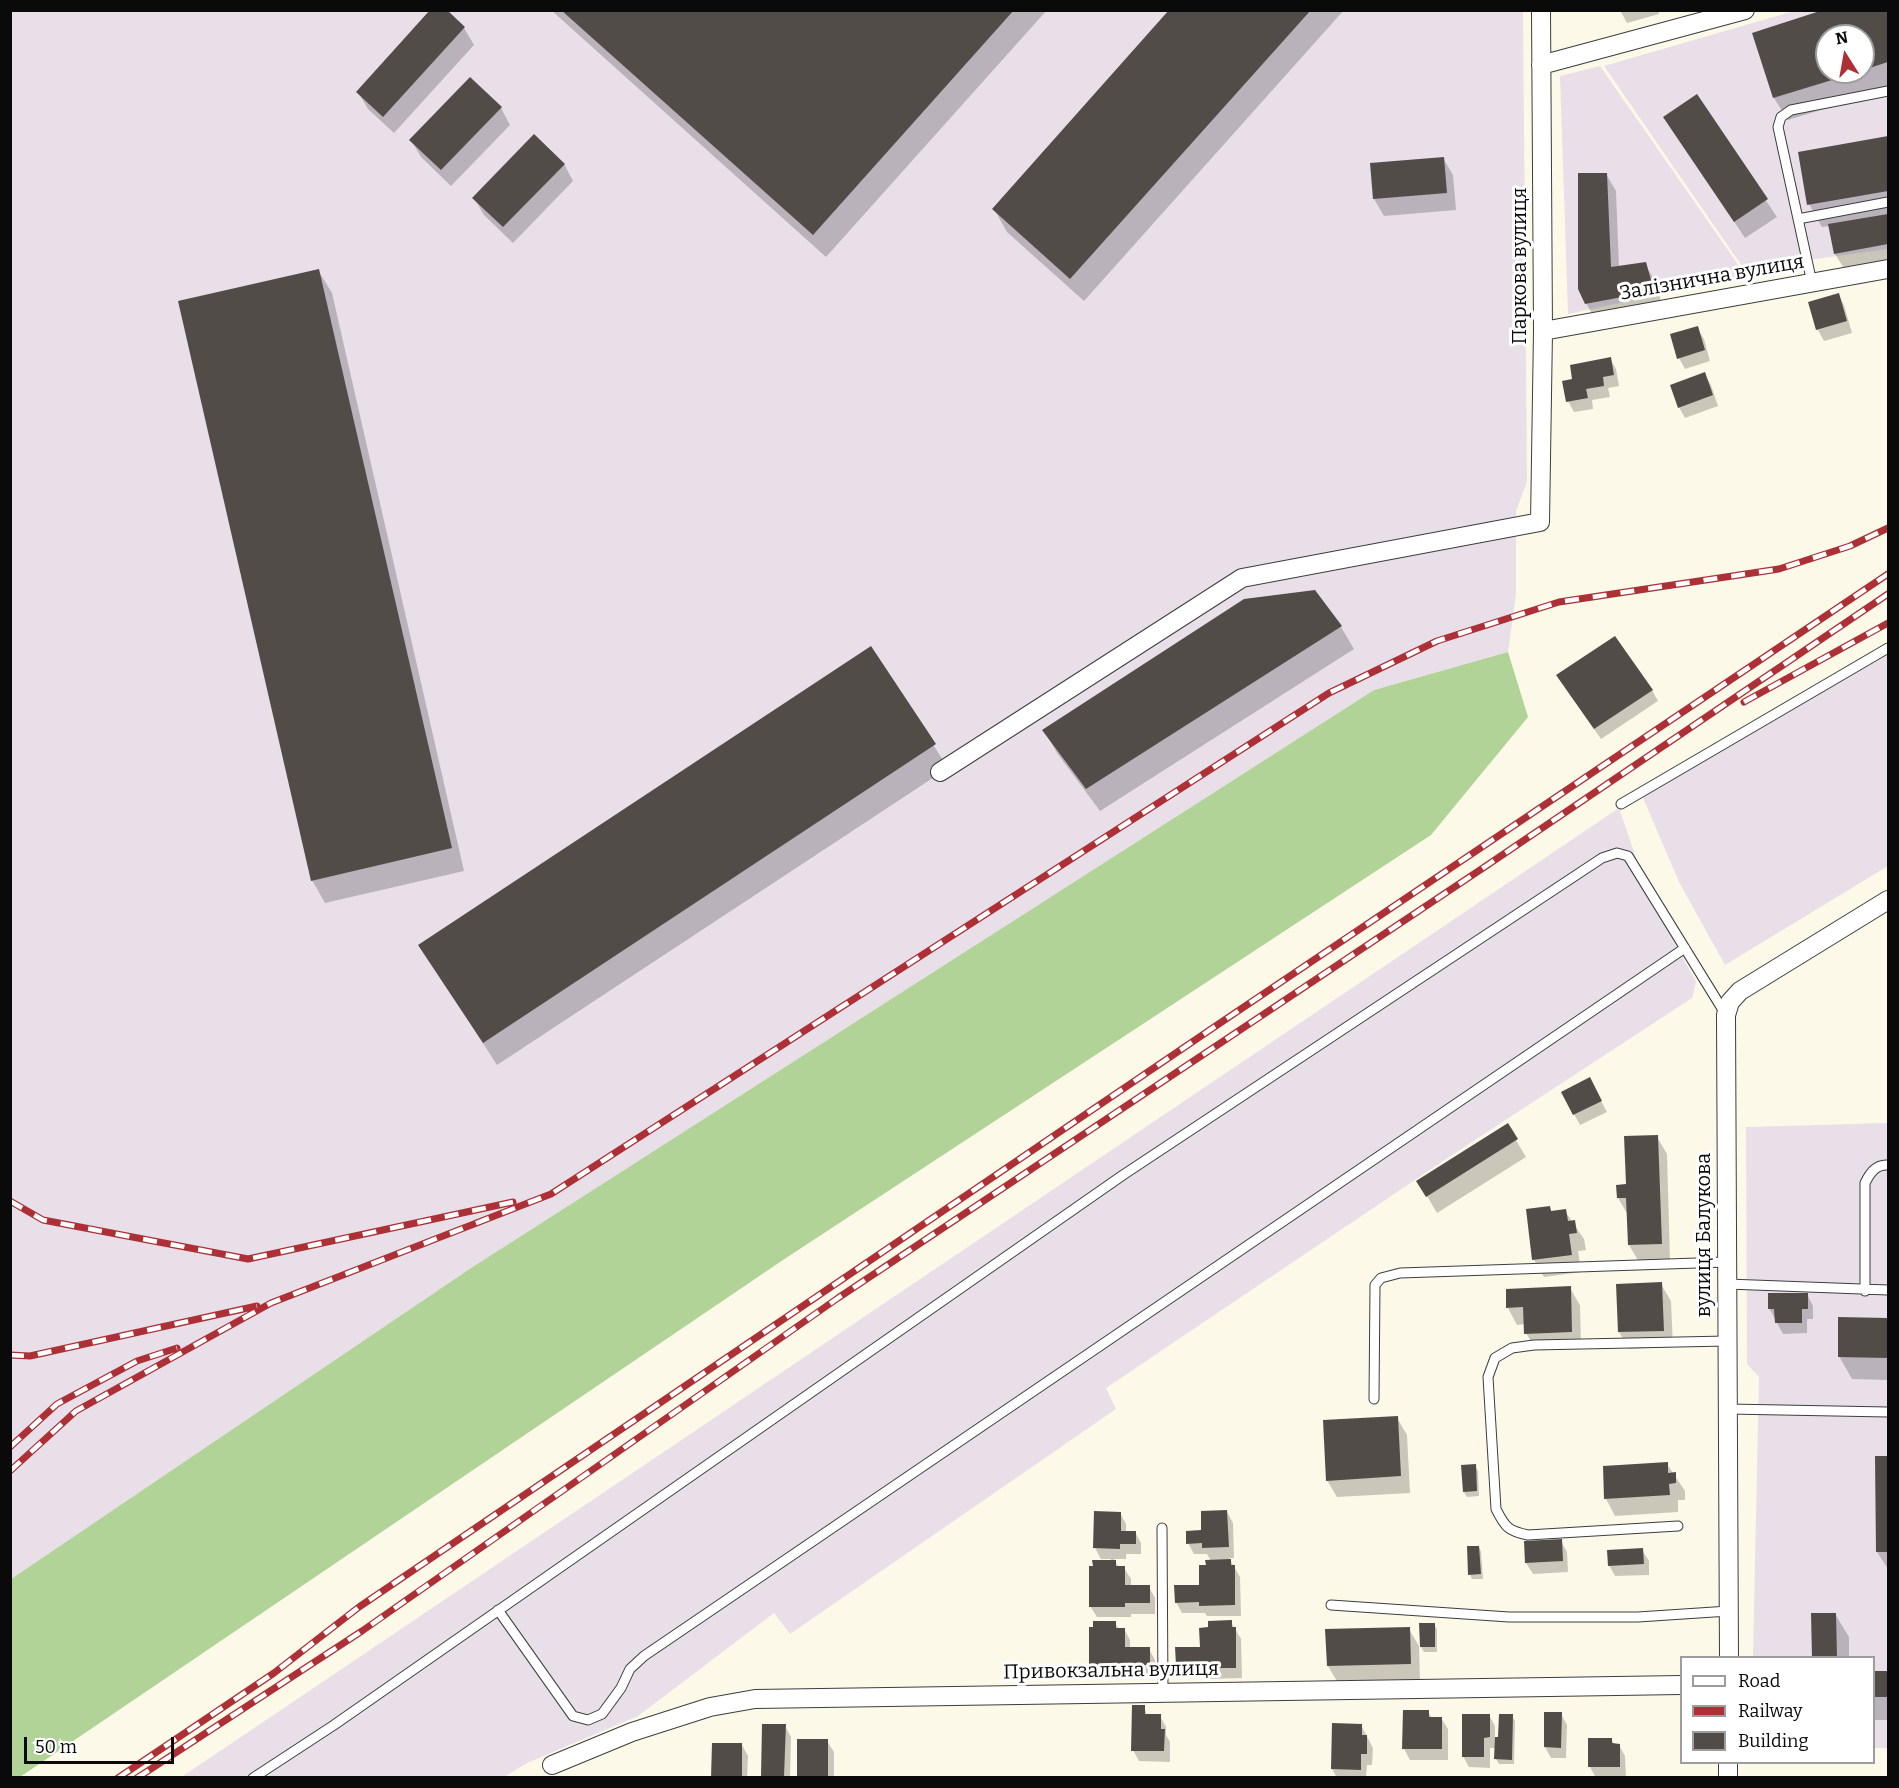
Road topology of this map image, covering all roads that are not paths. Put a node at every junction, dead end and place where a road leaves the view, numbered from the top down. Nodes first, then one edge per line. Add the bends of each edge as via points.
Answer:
1 (1541, 10) edge
2 (1745, 10) edge
3 (1541, 65) junction
4 (1888, 91) edge
5 (1888, 202) edge
6 (1798, 219) junction
7 (1888, 269) edge
8 (1812, 283) junction
9 (1543, 331) junction
10 (1888, 648) edge
11 (940, 772) dead end
12 (1622, 804) dead end
13 (1888, 900) edge
14 (1685, 948) junction
15 (1726, 1016) junction
16 (1888, 1165) edge
17 (1727, 1262) junction
18 (1727, 1284) junction
19 (1865, 1290) junction
20 (1888, 1290) edge
21 (1727, 1341) junction
22 (1374, 1399) dead end
23 (1728, 1409) junction
24 (1888, 1412) edge
25 (1678, 1526) dead end
26 (1162, 1528) dead end
27 (1331, 1605) dead end
28 (498, 1610) junction
29 (1729, 1611) junction
30 (1729, 1656) edge
31 (1680, 1685) edge
32 (1164, 1693) junction
33 (552, 1765) dead end
34 (253, 1778) edge

1 - 3 street, Паркова вулиця
2 - 3 street
3 - 9 street, Паркова вулиця
4 - 6 lane via 1791,110 1781,117 1778,127
5 - 6 lane
6 - 8 lane
7 - 8 street, Залізнична вулиця
8 - 9 street, Залізнична вулиця
9 - 11 street, Паркова вулиця via 1540,522 1242,578
10 - 12 lane
13 - 15 street, вулиця Балукова via 1740,990 1730,1002
14 - 15 lane
14 - 28 lane via 1628,856 1617,853 1602,858 1124,1175
14 - 28 lane via 644,1656 630,1669 602,1714 588,1720 573,1716
15 - 17 street, вулиця Балукова
16 - 19 lane via 1872,1170 1865,1183
17 - 18 street, вулиця Балукова
17 - 22 lane via 1400,1273 1381,1278 1375,1285
18 - 19 lane
18 - 21 street, вулиця Балукова
19 - 20 lane
21 - 23 street, вулиця Балукова
21 - 25 lane via 1512,1348 1495,1358 1488,1377 1496,1509 1512,1532
23 - 24 lane
23 - 29 street, вулиця Балукова
26 - 32 lane
27 - 29 lane via 1509,1617 1638,1617
28 - 34 lane
29 - 30 street, вулиця Балукова
31 - 32 street, Привокзальна вулиця
32 - 33 street, Привокзальна вулиця via 755,1699 710,1707 632,1732

